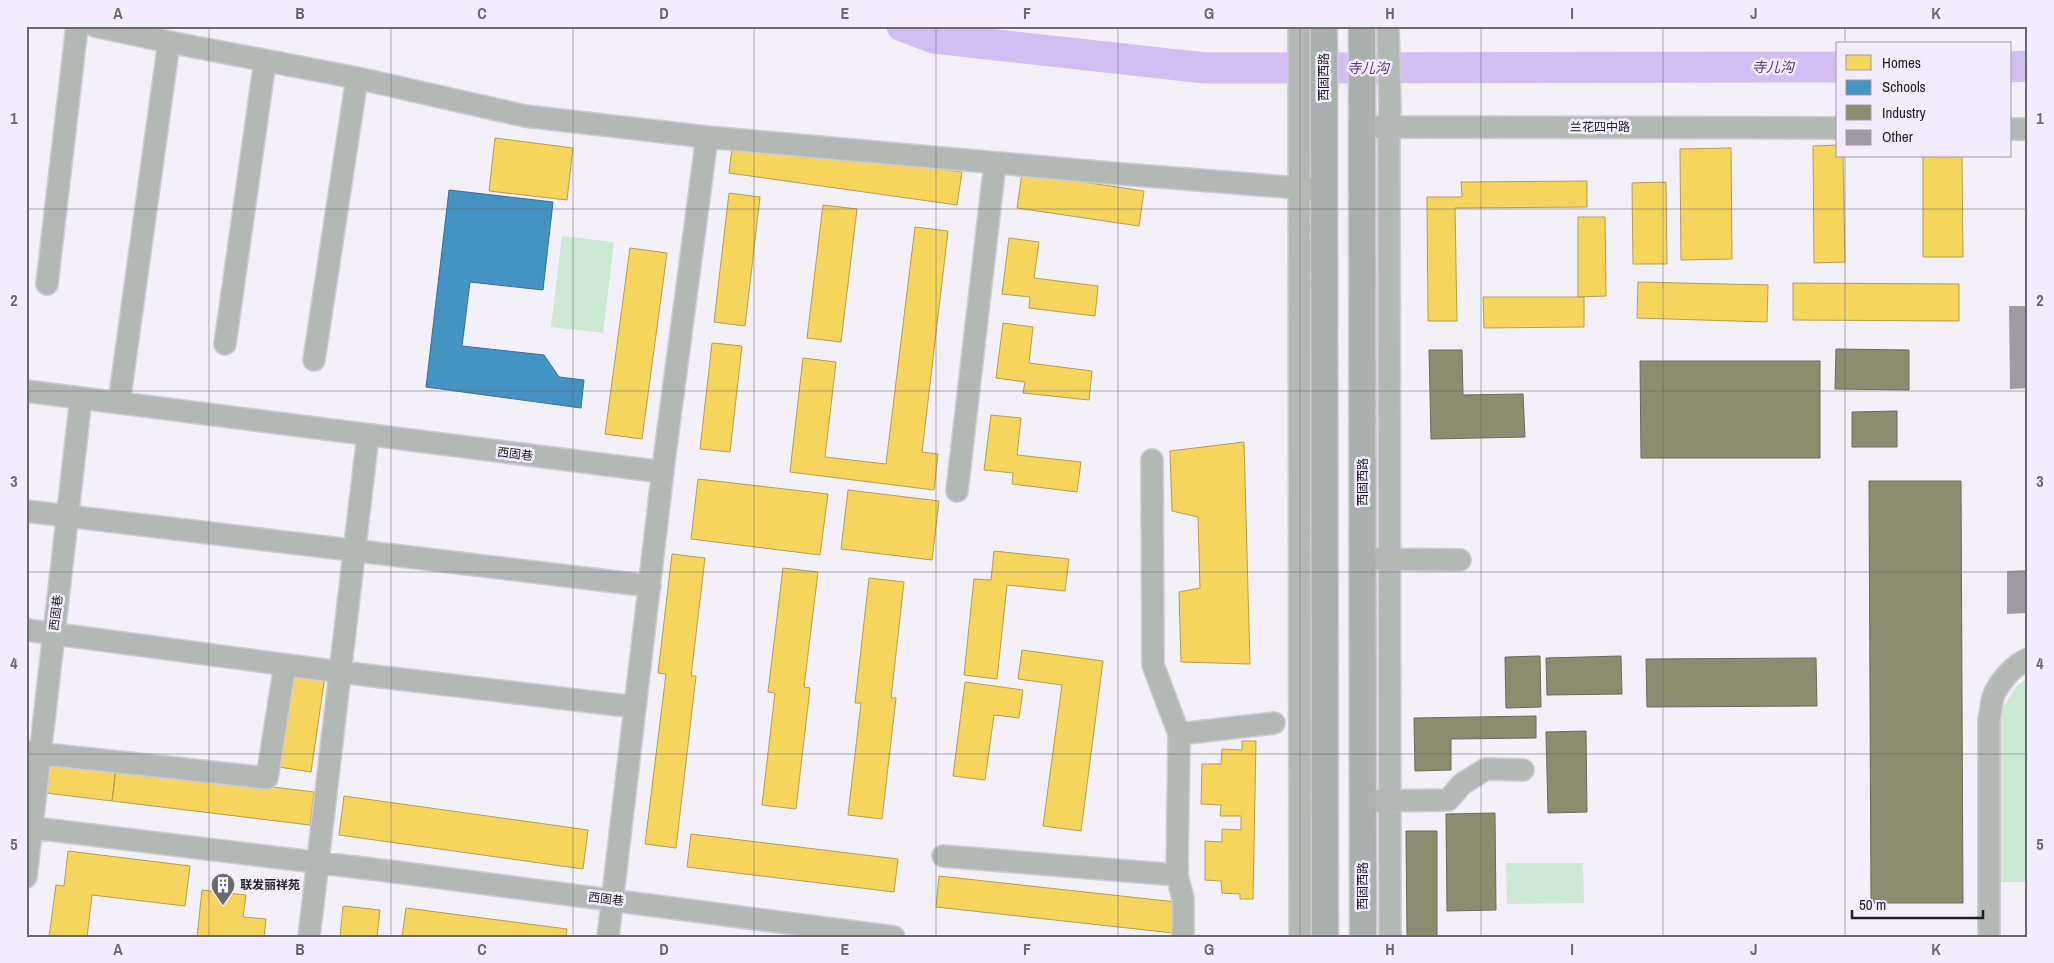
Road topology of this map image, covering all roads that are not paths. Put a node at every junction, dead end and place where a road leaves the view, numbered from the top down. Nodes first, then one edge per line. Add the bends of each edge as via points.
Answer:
1 (77, 26) edge
2 (95, 26) edge
3 (1312, 27) edge
4 (1362, 27) edge
5 (1388, 27) edge
6 (169, 42) junction
7 (265, 61) junction
8 (358, 78) junction
9 (1362, 117) junction
10 (1389, 117) junction
11 (1836, 128) edge
12 (2012, 129) edge
13 (2028, 129) edge
14 (707, 137) junction
15 (995, 163) junction
16 (1312, 189) junction
17 (47, 284) dead end
18 (225, 344) dead end
19 (314, 360) dead end
20 (26, 391) edge
21 (81, 398) junction
22 (119, 403) junction
23 (368, 435) junction
24 (1152, 460) dead end
25 (663, 472) junction
26 (957, 492) dead end
27 (26, 511) edge
28 (68, 516) junction
29 (354, 550) junction
30 (1363, 558) junction
31 (1390, 559) junction
32 (1460, 560) dead end
33 (650, 586) junction
34 (26, 630) edge
35 (54, 634) junction
36 (2028, 659) edge
37 (285, 665) junction
38 (340, 672) junction
39 (635, 707) junction
40 (1274, 723) dead end
41 (1178, 734) junction
42 (33, 753) edge
43 (1523, 770) dead end
44 (1363, 801) junction
45 (1390, 801) junction
46 (29, 827) edge
47 (943, 856) dead end
48 (319, 863) junction
49 (1177, 875) junction
50 (26, 877) edge
51 (613, 900) junction
52 (309, 937) edge
53 (608, 937) edge
54 (894, 937) edge
55 (1183, 937) edge
56 (1300, 937) edge
57 (1325, 937) edge
58 (1363, 937) edge
59 (1390, 937) edge
60 (1989, 937) edge

1 - 17 street
2 - 6 street
3 - 16 main road, 西固西路
4 - 9 main road, 西固西路
5 - 10 street
6 - 7 street
6 - 22 street
7 - 8 street
7 - 18 street
8 - 14 street via 525,116
8 - 19 street
9 - 10 street, 兰花四中路
9 - 30 main road, 西固西路
10 - 11 street, 兰花四中路
10 - 31 street
12 - 13 street
14 - 15 street
14 - 25 street
15 - 16 street
15 - 26 street
16 - 56 street
16 - 57 main road, 西固西路
20 - 21 street, 西固巷
21 - 22 street, 西固巷
21 - 28 street, 西固巷
22 - 23 street, 西固巷
23 - 25 street, 西固巷
23 - 29 street
24 - 41 street via 1153,665
25 - 33 street
27 - 28 street
28 - 29 street
28 - 35 street, 西固巷
29 - 33 street
29 - 38 street
30 - 31 street
30 - 44 main road, 西固西路
31 - 32 street
31 - 45 street
33 - 39 street
34 - 35 street
35 - 37 street
35 - 42 street, 西固巷
36 - 60 street via 2007,675 1994,694 1989,719
37 - 38 street
37 - 42 street via 267,778
38 - 39 street
38 - 48 street
39 - 51 street
40 - 41 street
41 - 49 street
42 - 46 street, 西固巷
43 - 45 street via 1486,769 1462,784 1448,800
44 - 45 street
44 - 58 main road, 西固西路
45 - 59 street
46 - 48 street, 西固巷
46 - 50 street
47 - 49 street
48 - 51 street, 西固巷
48 - 52 street
49 - 55 street via 1183,899
51 - 53 street
51 - 54 street, 西固巷

